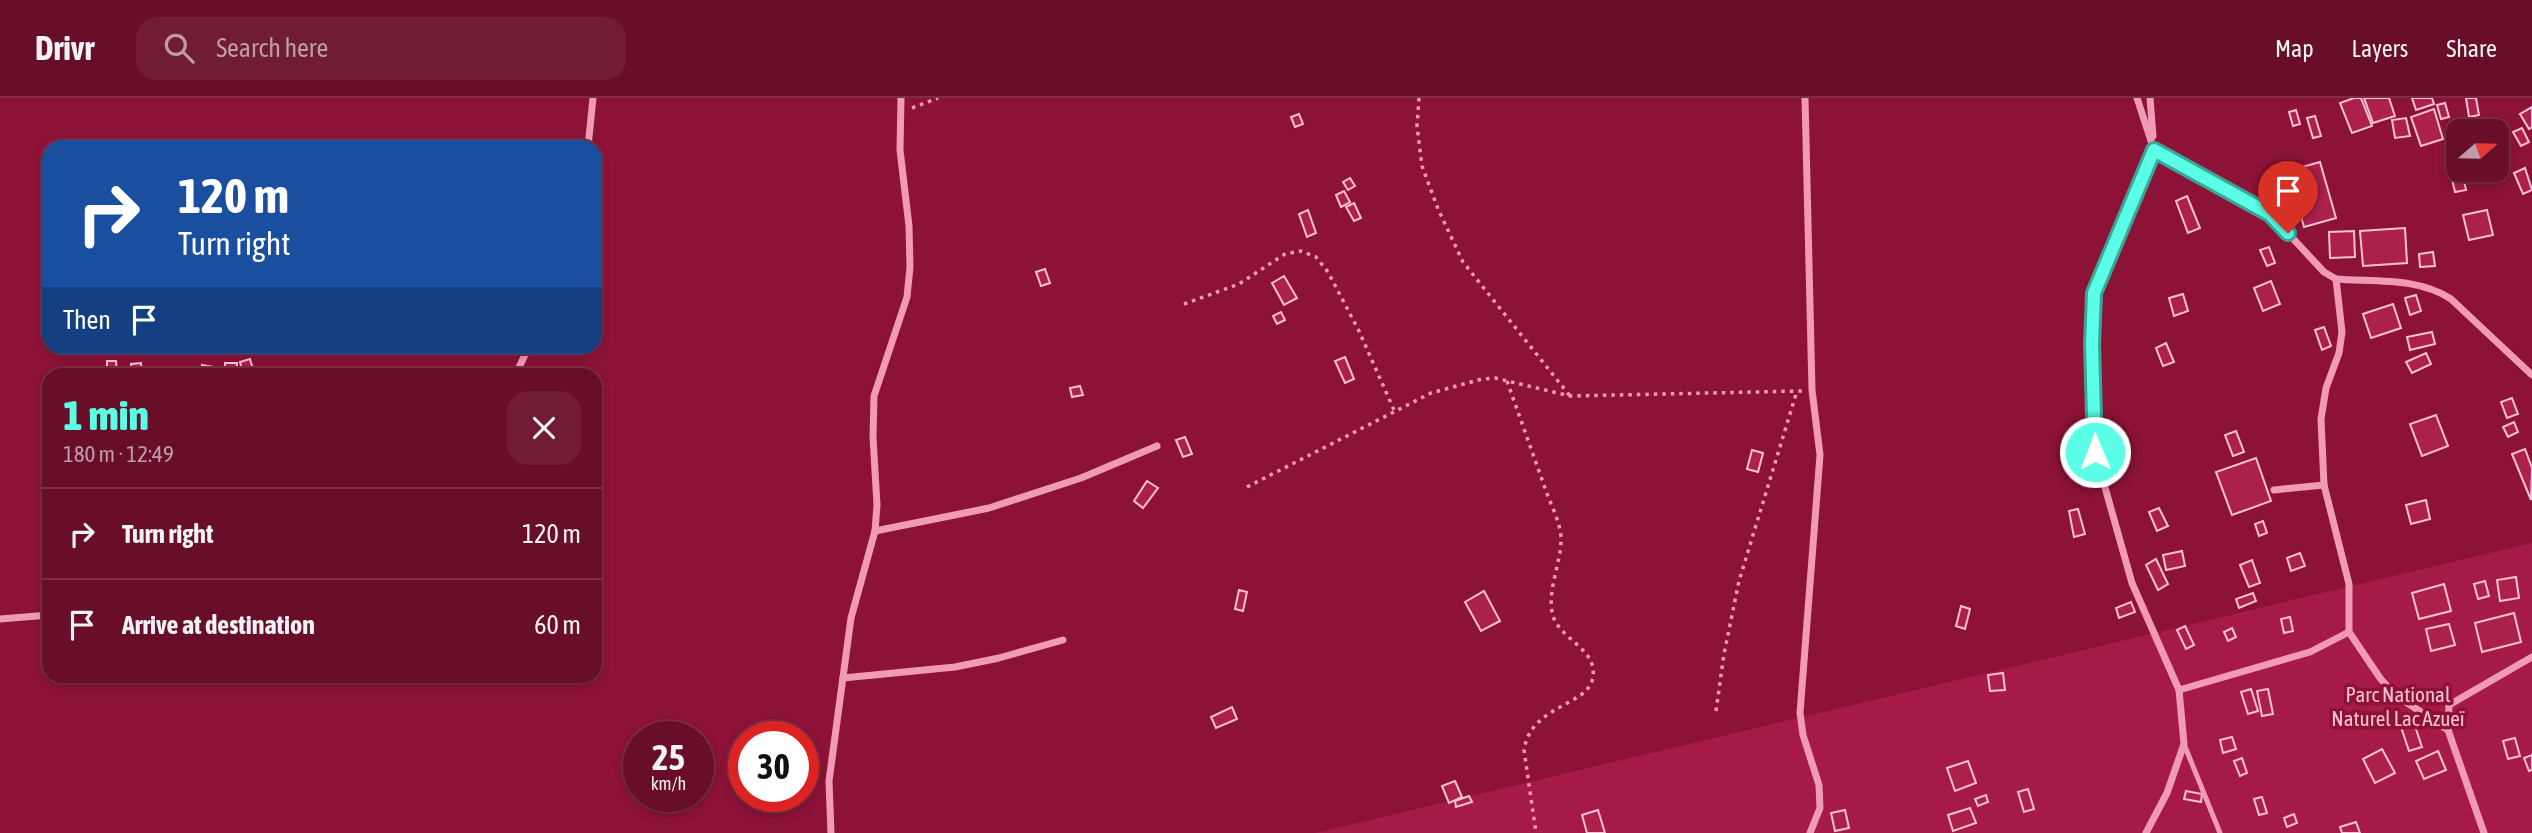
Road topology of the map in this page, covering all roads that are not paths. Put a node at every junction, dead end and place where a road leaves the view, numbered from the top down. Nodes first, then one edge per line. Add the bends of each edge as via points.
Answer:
1 (593, 98) edge
2 (901, 98) edge
3 (1805, 98) edge
4 (2137, 98) edge
5 (2150, 98) edge
6 (589, 140) edge
7 (2154, 150) junction
8 (2336, 279) junction
9 (2532, 375) edge
10 (1157, 446) dead end
11 (2324, 485) junction
12 (2274, 490) dead end
13 (874, 531) junction
14 (42, 616) edge
15 (0, 619) edge
16 (2348, 632) junction
17 (1063, 640) dead end
18 (2532, 657) edge
19 (843, 678) junction
20 (2179, 690) junction
21 (2448, 730) junction
22 (2185, 744) junction
23 (831, 833) edge
24 (1810, 833) edge
25 (2146, 833) edge
26 (2220, 833) edge
27 (2484, 833) edge

1 - 6 street
2 - 13 street via 900,150 910,267 907,297 874,396
3 - 24 street via 1812,390 1820,455 1800,713 1819,785 1820,808
4 - 7 street
5 - 7 street
7 - 8 street via 2270,214
7 - 20 street via 2094,293 2095,452 2132,583
8 - 9 street via 2423,284 2437,289
8 - 11 street via 2342,332 2321,419
10 - 13 street via 1081,478 989,508
11 - 12 street
11 - 16 street via 2349,584
13 - 19 street via 851,618
14 - 15 street
16 - 20 street via 2310,652
16 - 21 street via 2394,694
17 - 19 street via 955,667
18 - 21 street via 2449,705
19 - 23 street via 829,782
20 - 22 street
21 - 27 street
22 - 25 street
22 - 26 lane

